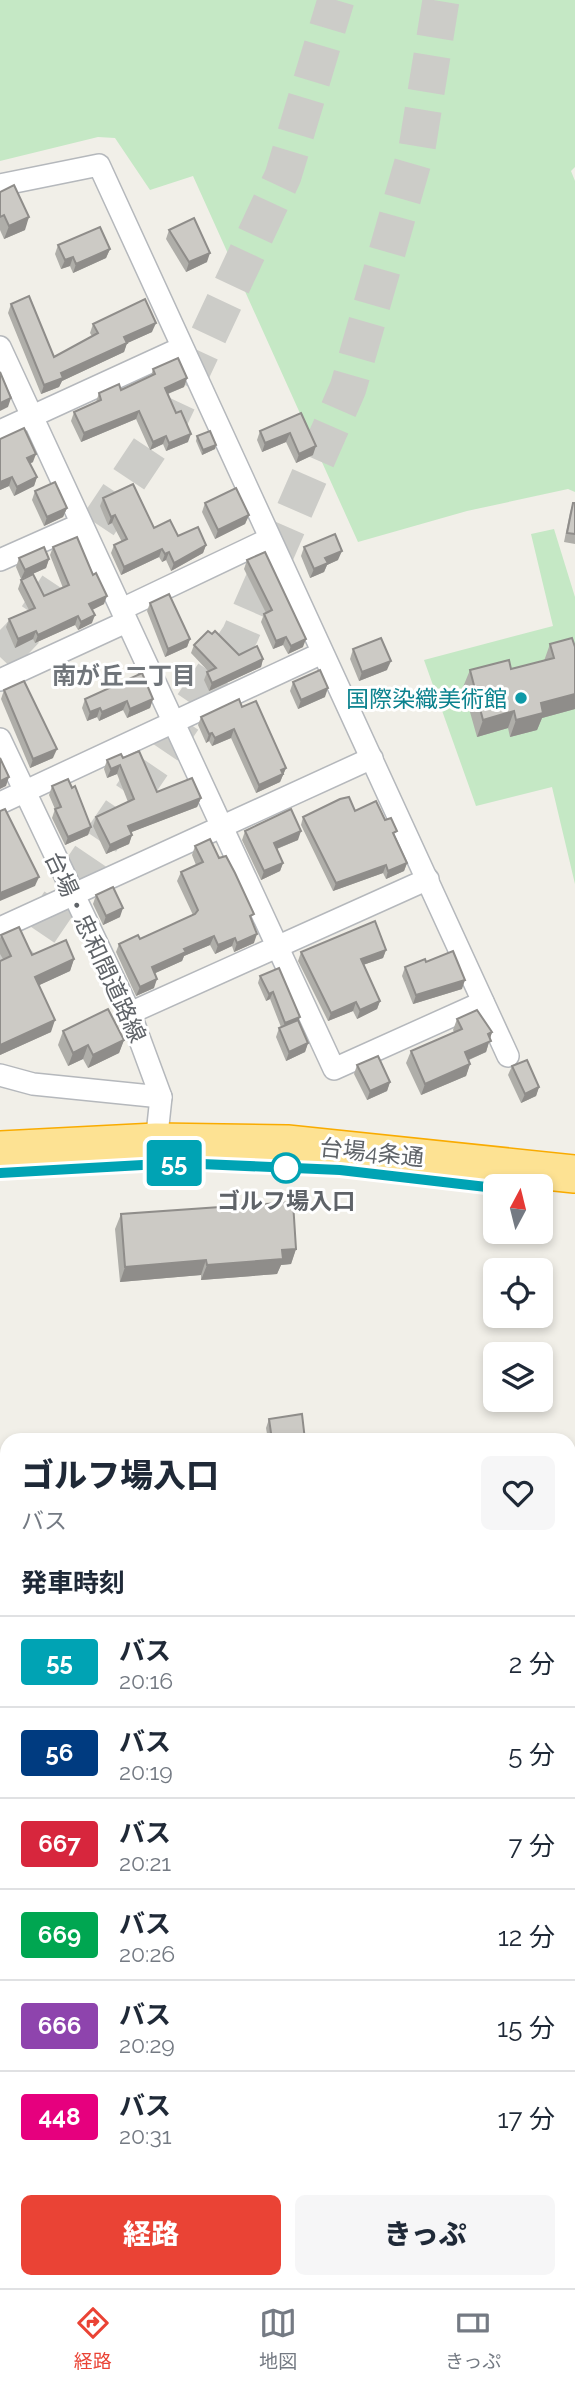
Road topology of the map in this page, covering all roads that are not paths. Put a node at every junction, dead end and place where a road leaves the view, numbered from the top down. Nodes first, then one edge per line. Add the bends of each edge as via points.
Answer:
1 (0, 185) edge
2 (0, 347) edge
3 (181, 348) junction
4 (30, 417) junction
5 (0, 431) edge
6 (81, 524) junction
7 (269, 539) junction
8 (0, 560) edge
9 (124, 615) junction
10 (322, 653) junction
11 (0, 680) edge
12 (172, 721) junction
13 (0, 739) edge
14 (372, 758) junction
15 (24, 793) junction
16 (0, 803) edge
17 (220, 828) junction
18 (428, 879) junction
19 (71, 895) junction
20 (0, 928) edge
21 (277, 947) junction
22 (483, 1002) junction
23 (130, 1013) junction
24 (508, 1056) dead end
25 (0, 1075) edge
26 (161, 1097) junction
27 (0, 1150) edge
28 (155, 1152) junction
29 (0, 1173) edge
30 (575, 1174) edge
31 (483, 1187) edge
32 (553, 1195) edge
33 (575, 1198) edge

1 - 3 street via 99,165
2 - 4 street
3 - 4 street
3 - 7 street
4 - 5 street
4 - 6 street
6 - 8 street
6 - 9 street
7 - 9 street
7 - 10 street
9 - 11 street
9 - 12 street
10 - 12 street
10 - 14 street
12 - 15 street
12 - 17 street
13 - 15 street, 台場・忠和間道路線
14 - 17 street
14 - 18 street
15 - 16 street
15 - 19 street, 台場・忠和間道路線
17 - 19 street
17 - 21 street
18 - 21 street
18 - 22 street
19 - 20 street
19 - 23 street, 台場・忠和間道路線
21 - 22 street via 334,1069
21 - 23 street
22 - 24 street
23 - 26 street, 台場・忠和間道路線
25 - 26 street via 33,1084
26 - 28 street, 台場・忠和間道路線
27 - 28 highway, 台場4条通
28 - 29 highway, 台場4条通
28 - 30 highway, 台場4条通 via 338,1147
28 - 31 highway, 台場4条通
32 - 33 highway

